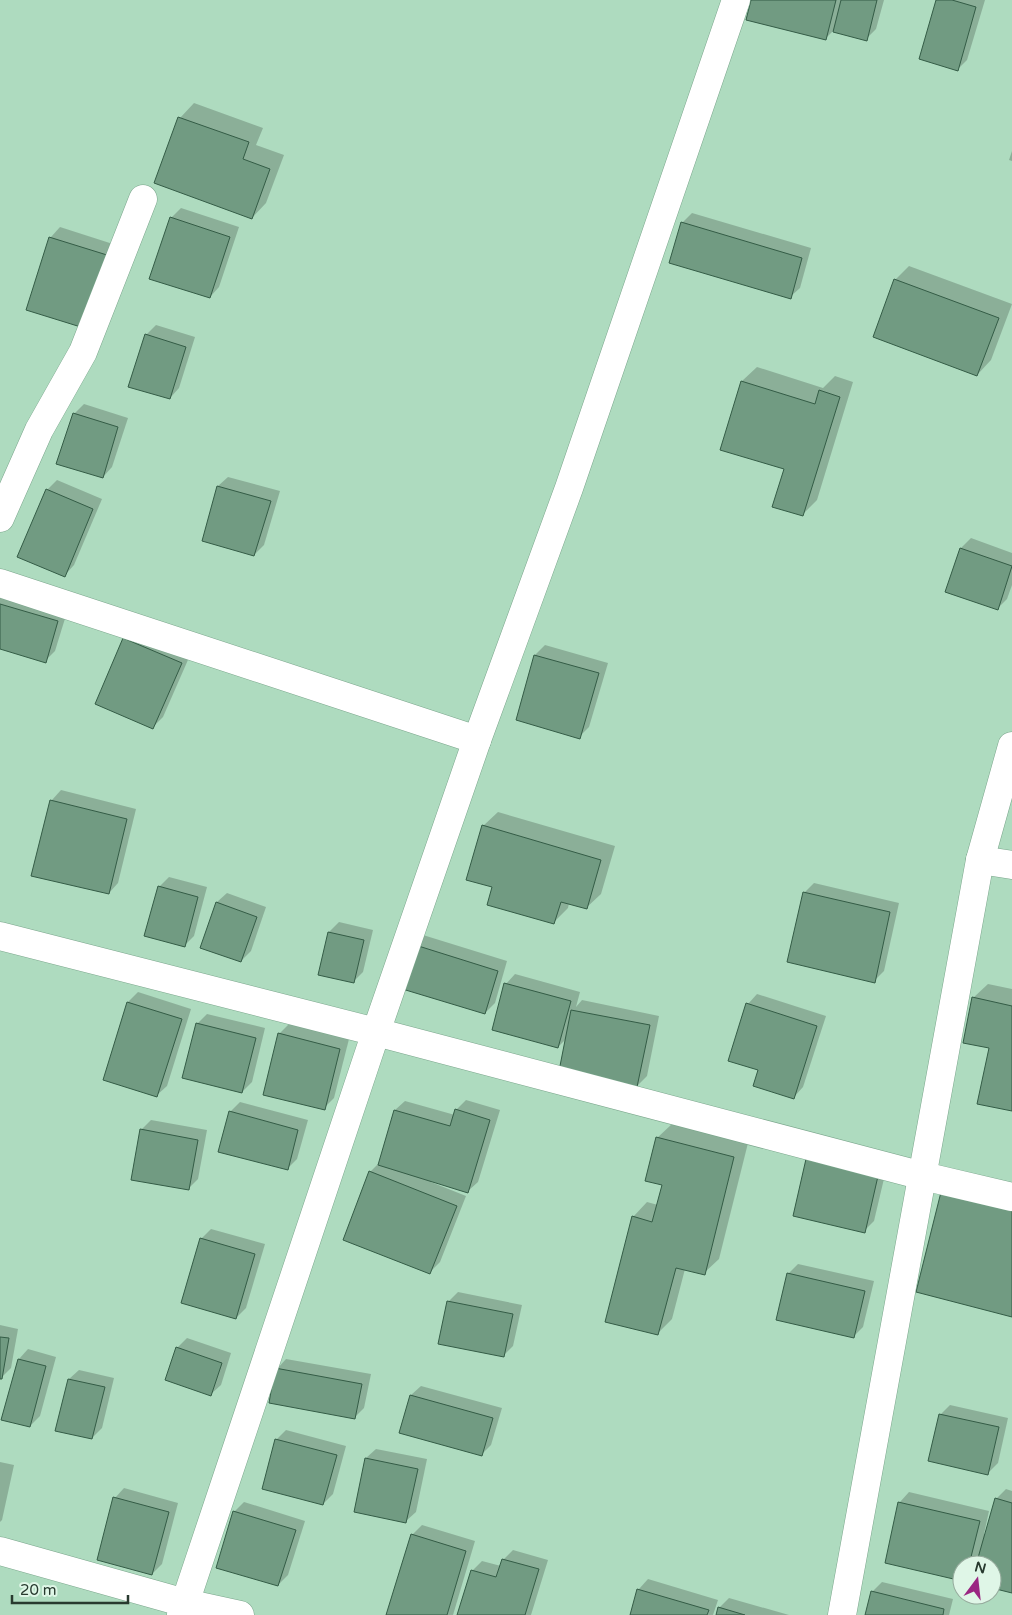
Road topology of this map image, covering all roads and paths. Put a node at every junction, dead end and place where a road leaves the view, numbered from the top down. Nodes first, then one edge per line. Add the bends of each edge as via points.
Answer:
1 (736, 0) edge
2 (143, 199) dead end
3 (0, 518) edge
4 (0, 583) edge
5 (476, 740) junction
6 (1012, 746) edge
7 (980, 860) junction
8 (1012, 864) edge
9 (0, 936) edge
10 (376, 1032) junction
11 (923, 1176) junction
12 (1012, 1197) edge
13 (0, 1552) edge
14 (183, 1609) edge
15 (240, 1615) edge
16 (842, 1615) edge

1 - 5 street via 569,488
2 - 3 street via 82,352 39,430
4 - 5 street
5 - 10 street
6 - 7 street
7 - 8 street
7 - 11 street
9 - 10 street
10 - 11 street
10 - 14 street
11 - 12 street
11 - 16 street
13 - 14 street
14 - 15 street

